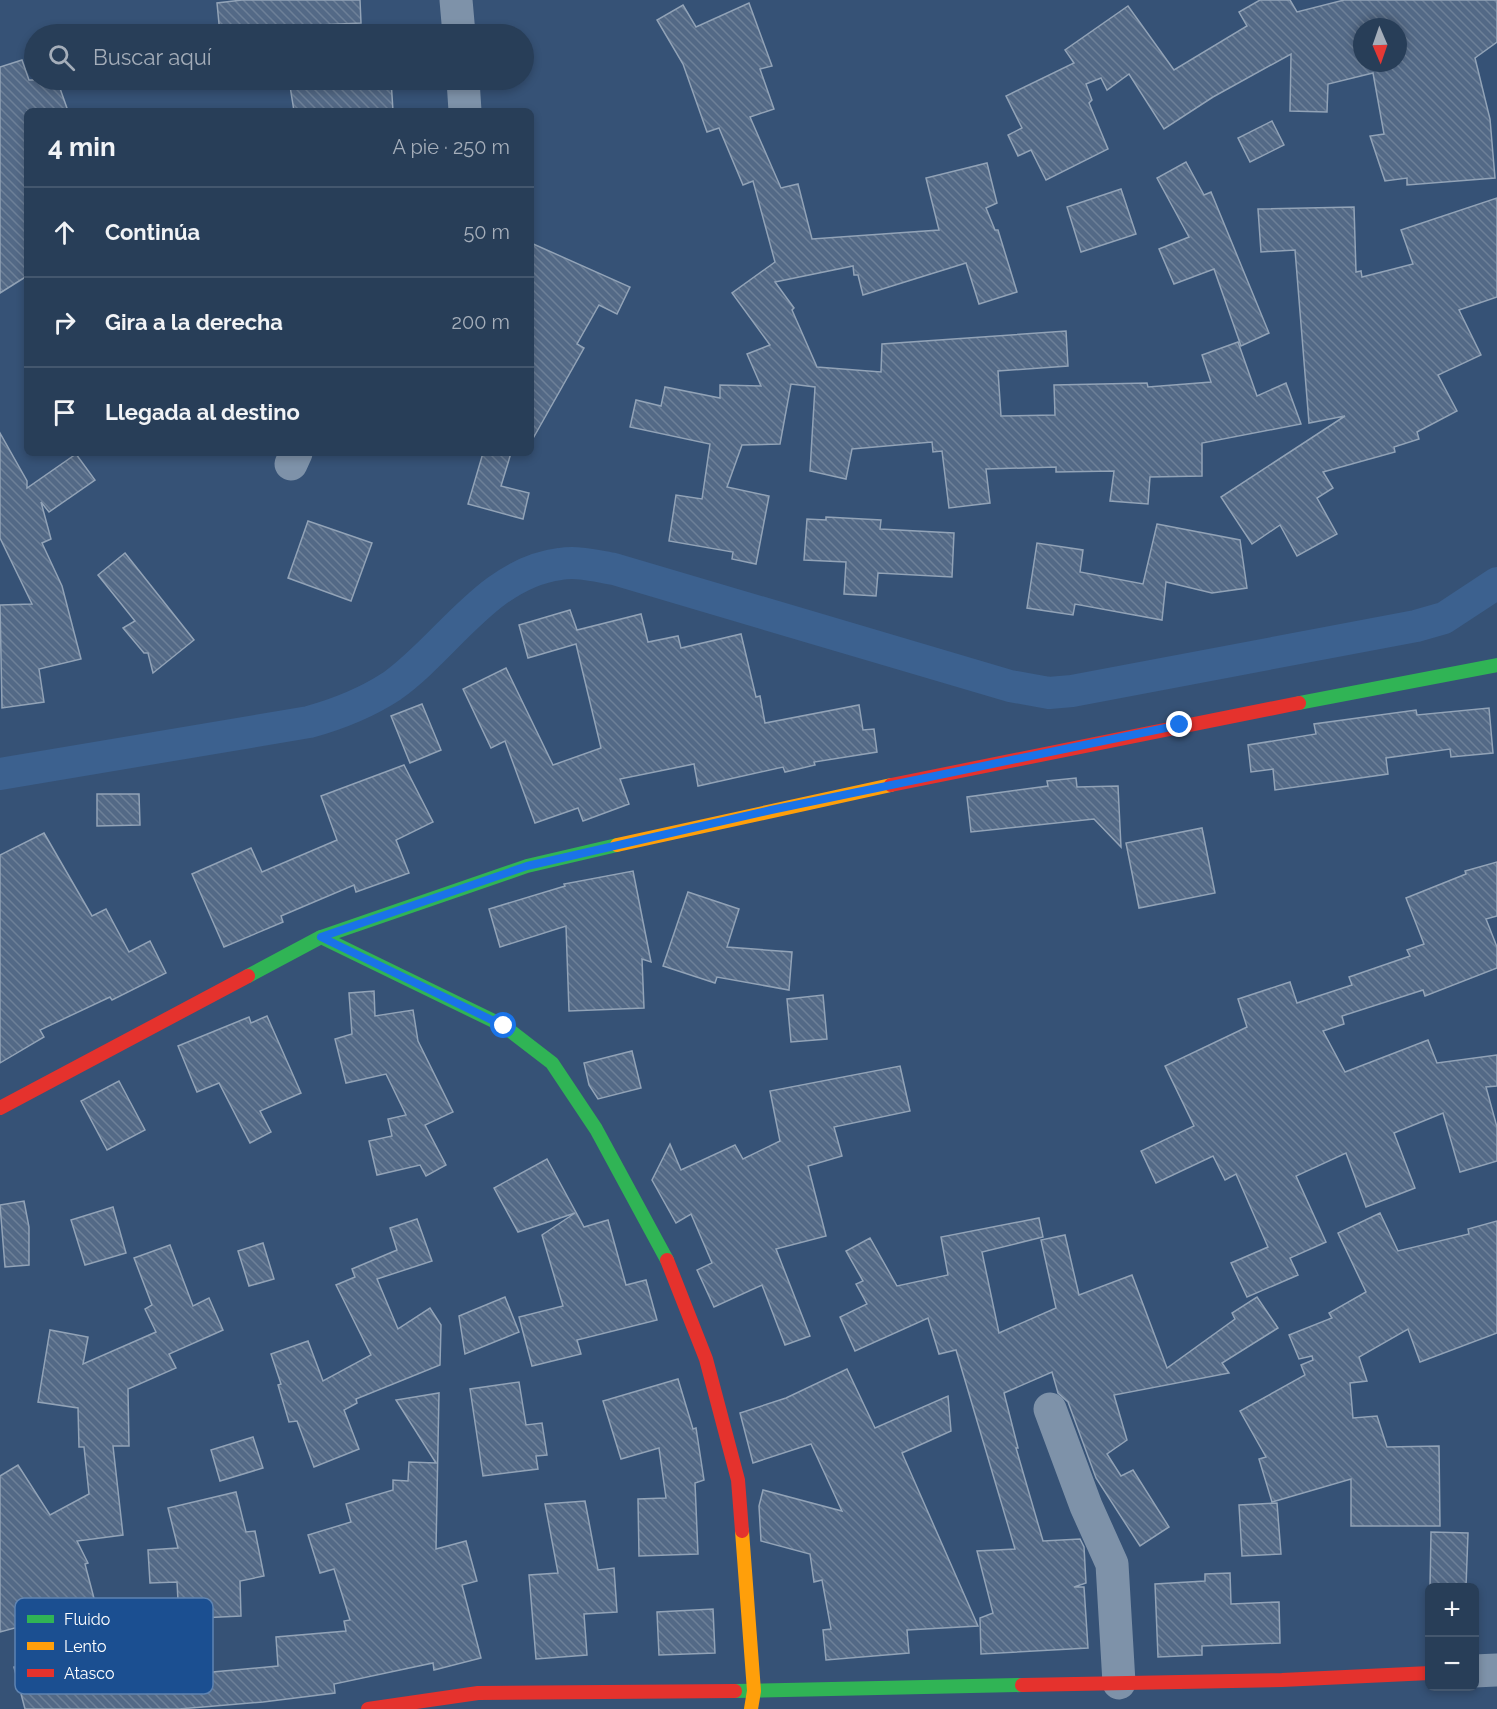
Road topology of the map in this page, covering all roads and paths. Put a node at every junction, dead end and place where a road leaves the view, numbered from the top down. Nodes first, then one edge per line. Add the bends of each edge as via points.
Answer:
1 (456, 0) edge
2 (458, 24) edge
3 (464, 90) edge
4 (465, 108) edge
5 (1497, 665) edge
6 (321, 937) junction
7 (0, 1108) edge
8 (1050, 1409) dead end
9 (1497, 1670) edge
10 (1479, 1671) edge
11 (1425, 1673) edge
12 (1119, 1683) junction
13 (754, 1691) junction
14 (368, 1709) edge
15 (750, 1709) edge

1 - 2 street
3 - 4 street
5 - 6 street via 771,810 527,866
6 - 7 street
6 - 13 street via 504,1026 552,1063 596,1129 675,1274 706,1359 738,1480
8 - 12 street via 1112,1564
9 - 10 street
11 - 12 street
12 - 13 street
13 - 14 street via 478,1693
13 - 15 street

